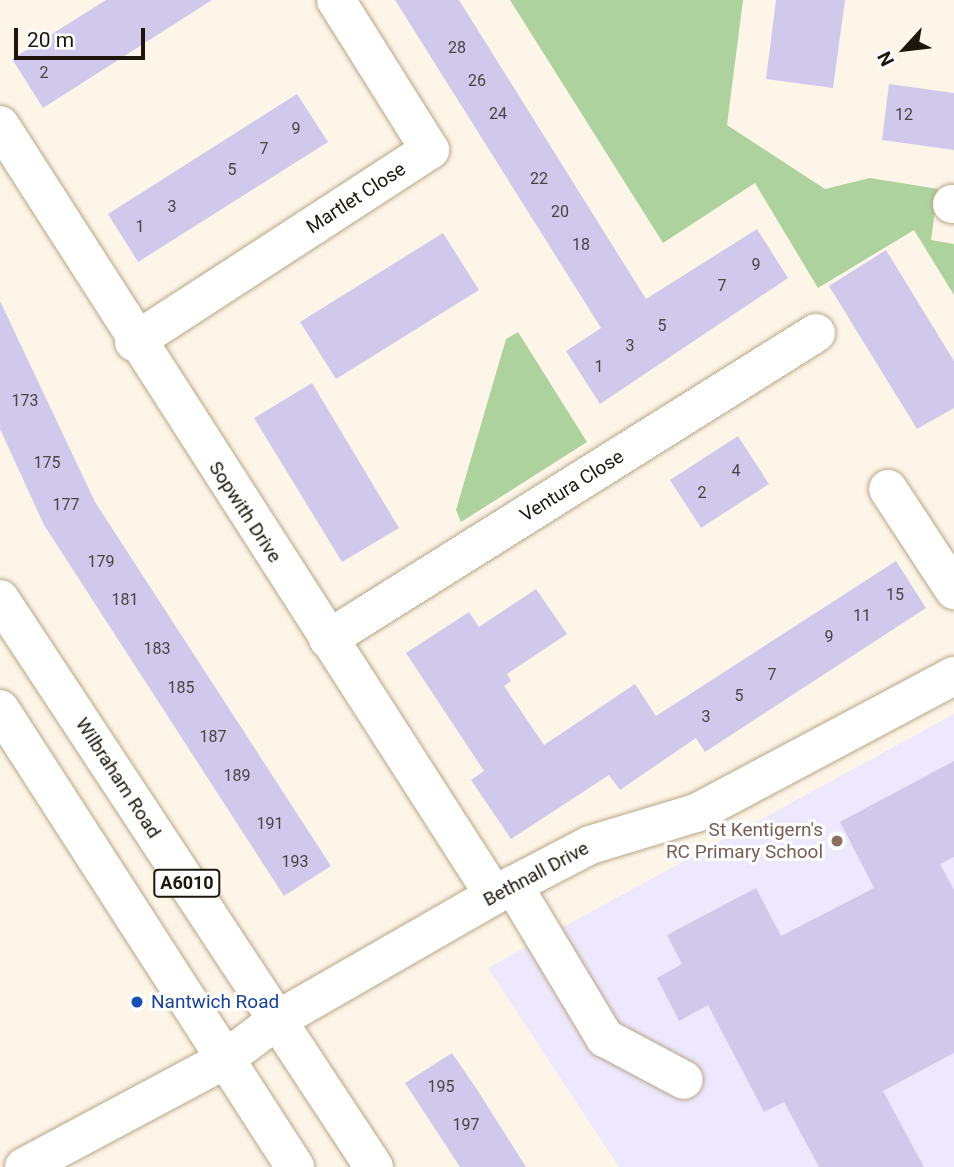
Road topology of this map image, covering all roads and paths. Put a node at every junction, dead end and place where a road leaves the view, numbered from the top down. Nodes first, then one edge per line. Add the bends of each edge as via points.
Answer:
1 (336, 0) edge
2 (0, 125) edge
3 (816, 333) dead end
4 (134, 342) junction
5 (888, 489) dead end
6 (954, 590) edge
7 (0, 599) edge
8 (328, 639) junction
9 (954, 676) edge
10 (0, 709) edge
11 (503, 890) junction
12 (277, 1020) junction
13 (224, 1060) junction
14 (684, 1080) dead end
15 (24, 1167) edge
16 (295, 1167) edge
17 (374, 1167) edge

1 - 4 main road, Martlet Close via 430,150
2 - 4 main road, Sopwith Drive
3 - 8 main road, Ventura Close
4 - 8 main road, Sopwith Drive
5 - 6 main road
7 - 12 main road, Wilbraham Road / A6010
8 - 11 main road, Sopwith Drive
9 - 11 main road, Bethnall Drive via 696,813 590,845
10 - 13 main road, A6010
11 - 12 main road, Bethnall Drive
11 - 14 main road, Sopwith Drive via 605,1038
12 - 13 main road
12 - 17 main road, Wilbraham Road / A6010
13 - 15 main road
13 - 16 main road, A6010

